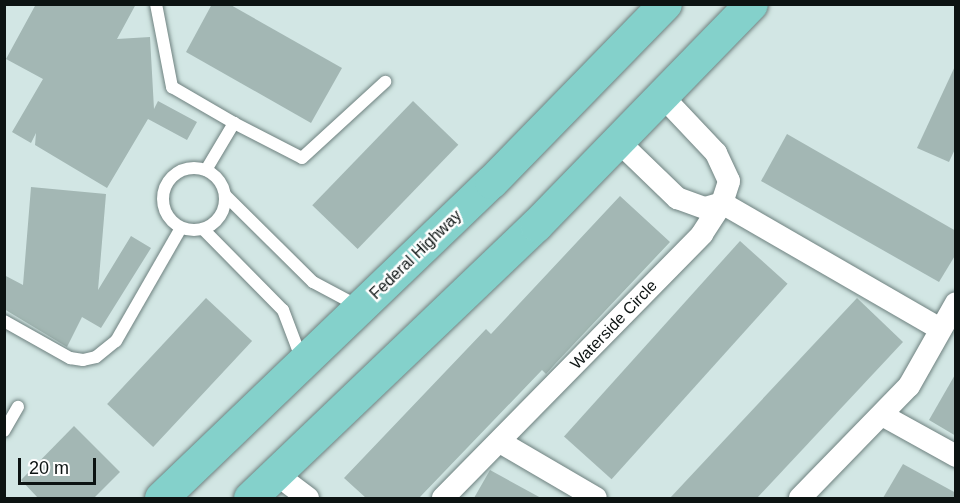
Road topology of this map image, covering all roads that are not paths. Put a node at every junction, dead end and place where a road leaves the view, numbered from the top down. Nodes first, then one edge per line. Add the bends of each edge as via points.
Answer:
1 (156, 4) edge
2 (665, 4) edge
3 (751, 4) edge
4 (385, 82) dead end
5 (663, 97) junction
6 (234, 123) junction
7 (619, 142) junction
8 (206, 170) junction
9 (225, 195) junction
10 (722, 203) junction
11 (182, 228) junction
12 (203, 229) junction
13 (956, 303) edge
14 (362, 308) junction
15 (4, 321) edge
16 (940, 329) junction
17 (304, 364) junction
18 (18, 407) dead end
19 (882, 415) junction
20 (4, 431) edge
21 (500, 442) junction
22 (956, 456) edge
23 (276, 474) junction
24 (161, 498) edge
25 (250, 498) edge
26 (308, 498) edge
27 (443, 498) edge
28 (596, 498) edge
29 (800, 498) edge

1 - 6 lane via 172,87
2 - 14 main road, Federal Highway
3 - 5 main road
4 - 6 lane via 302,158
5 - 7 main road
5 - 10 street, Waterside Circle via 716,153 729,181
6 - 8 lane
7 - 10 street via 677,198 705,208
7 - 23 main road
8 - 9 lane via 222,185
8 - 11 lane via 184,169 175,174 163,192 166,213
9 - 12 lane via 220,216
9 - 14 lane via 313,282
10 - 16 street
10 - 21 street, Waterside Circle via 702,234
11 - 12 lane
11 - 15 lane via 116,341 96,357 70,358
12 - 17 lane via 283,310
13 - 16 street
14 - 17 main road, Federal Highway
16 - 19 street via 909,386
17 - 24 main road, Federal Highway
18 - 20 lane
19 - 22 street
19 - 29 street
21 - 27 street, Waterside Circle
21 - 28 street
23 - 25 main road
23 - 26 street

